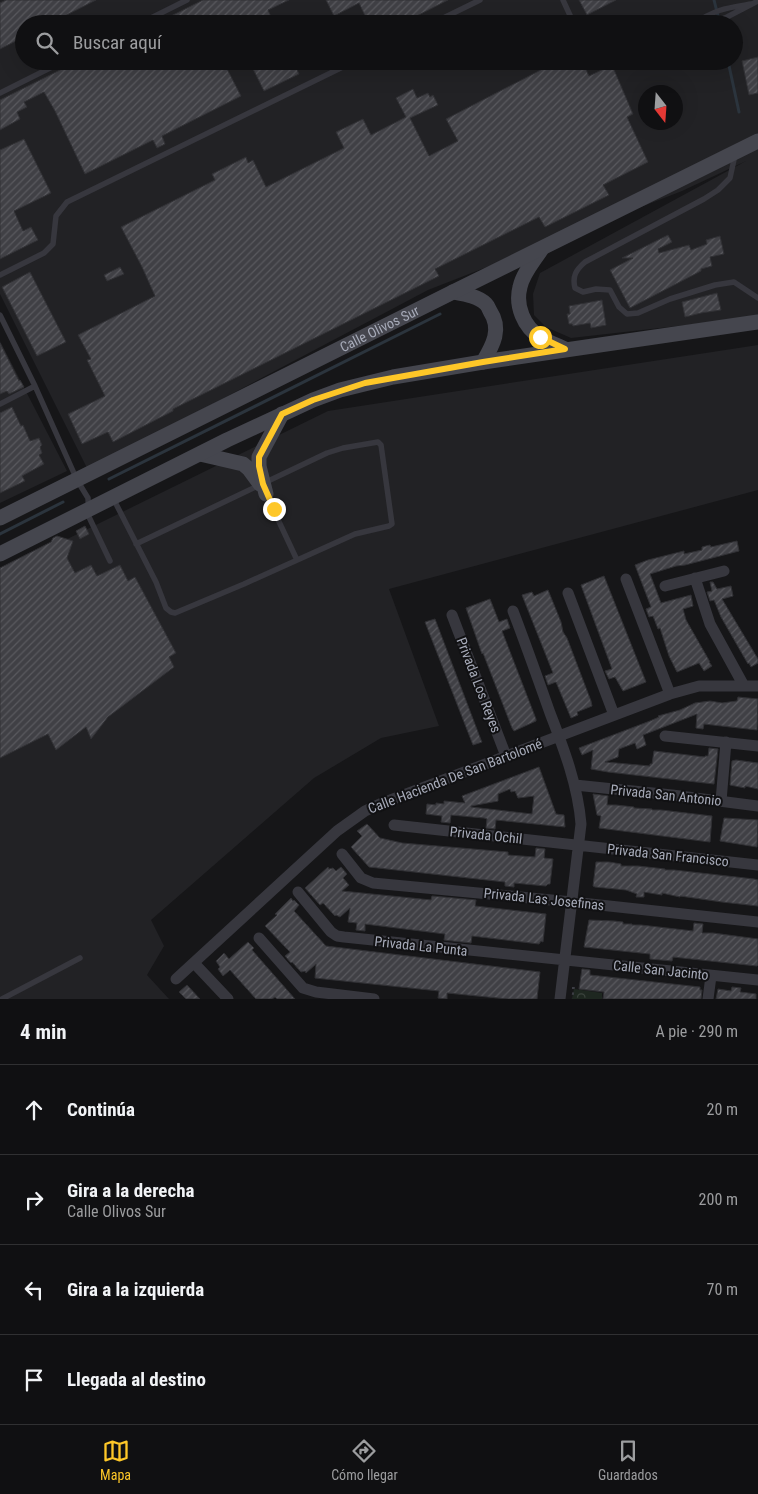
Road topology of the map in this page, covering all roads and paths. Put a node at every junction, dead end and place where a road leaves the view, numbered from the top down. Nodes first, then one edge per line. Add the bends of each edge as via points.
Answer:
1 (187, 0) edge
2 (480, 0) edge
3 (563, 0) edge
4 (758, 1) edge
5 (751, 4) junction
6 (157, 15) edge
7 (450, 15) edge
8 (570, 15) edge
9 (707, 15) edge
10 (731, 15) edge
11 (46, 70) edge
12 (337, 70) edge
13 (0, 93) edge
14 (758, 141) edge
15 (736, 153) junction
16 (542, 249) junction
17 (0, 275) edge
18 (453, 292) junction
19 (758, 298) edge
20 (0, 316) edge
21 (758, 322) edge
22 (565, 349) junction
23 (483, 362) junction
24 (35, 386) junction
25 (0, 404) edge
26 (282, 414) junction
27 (200, 454) junction
28 (259, 457) junction
29 (243, 464) junction
30 (77, 480) junction
31 (263, 488) junction
32 (112, 498) junction
33 (88, 510) junction
34 (0, 518) edge
35 (136, 544) junction
36 (0, 554) edge
37 (297, 560) junction
38 (110, 561) dead end
39 (724, 571) dead end
40 (695, 578) junction
41 (626, 579) dead end
42 (665, 586) dead end
43 (568, 593) dead end
44 (513, 611) dead end
45 (452, 615) dead end
46 (744, 686) junction
47 (758, 686) edge
48 (670, 694) junction
49 (614, 715) junction
50 (559, 736) junction
51 (665, 736) dead end
52 (726, 742) junction
53 (758, 746) edge
54 (506, 756) junction
55 (574, 785) junction
56 (721, 801) junction
57 (758, 806) edge
58 (394, 825) dead end
59 (579, 845) junction
60 (342, 854) dead end
61 (758, 865) edge
62 (298, 892) dead end
63 (572, 902) junction
64 (758, 922) edge
65 (258, 938) dead end
66 (80, 958) dead end
67 (565, 960) junction
68 (194, 963) junction
69 (710, 976) junction
70 (176, 979) dead end
71 (758, 980) edge
72 (574, 988) dead end
73 (2, 999) edge
74 (228, 999) edge
75 (374, 999) edge
76 (560, 999) edge
77 (572, 999) edge
78 (708, 999) edge

1 - 6 lane
2 - 7 lane
3 - 8 lane
4 - 5 lane
5 - 9 lane via 724,8
5 - 10 lane
11 - 13 lane
12 - 17 lane via 67,202 56,216 53,244 44,253
14 - 15 main road, Calle Olivos Sur
15 - 16 main road, Calle Olivos Sur
15 - 19 lane via 730,178 718,190 585,262 577,269 573,280 575,288 583,292 610,290 619,307 628,314 715,285 734,282
16 - 18 main road, Calle Olivos Sur
16 - 22 main road via 520,286 523,319 540,337
18 - 23 main road via 486,304 493,315 496,335
18 - 30 main road, Calle Olivos Sur
20 - 24 lane
21 - 22 main road
22 - 23 main road
23 - 26 main road via 365,383
24 - 25 lane
24 - 30 lane
26 - 27 main road
26 - 28 main road
27 - 29 main road
27 - 32 main road
28 - 29 main road
28 - 31 main road
29 - 31 main road
30 - 33 lane via 88,498
30 - 34 main road, Calle Olivos Sur
31 - 35 lane
31 - 37 lane
31 - 37 lane via 327,453 378,442 382,446 392,524 355,534
32 - 33 main road
32 - 35 lane
33 - 36 main road
33 - 38 lane via 88,517
35 - 37 lane via 166,608 175,613
39 - 40 street
40 - 42 street
40 - 46 street via 710,624
41 - 48 street
43 - 49 street
44 - 50 street
45 - 54 street, Privada Los Reyes
46 - 47 street, Calle Hacienda De San Bartolomé
46 - 48 street, Calle Hacienda De San Bartolomé via 699,686
48 - 49 street, Calle Hacienda De San Bartolomé
49 - 50 street, Calle Hacienda De San Bartolomé
50 - 54 street, Calle Hacienda De San Bartolomé
50 - 55 street
51 - 52 street
52 - 53 street
52 - 56 street
54 - 68 street, Calle Hacienda De San Bartolomé via 380,804 350,820
55 - 56 street, Privada San Antonio
55 - 59 street via 581,816
56 - 57 street, Privada San Antonio
58 - 59 street, Privada Ochil
59 - 61 street, Privada San Francisco
59 - 63 street
60 - 63 street, Privada Las Josefinas via 362,878 374,883
62 - 67 street, Privada La Punta via 337,936
63 - 64 street, Privada Las Josefinas
63 - 67 street
65 - 75 street via 303,988
66 - 73 lane
67 - 69 street, Calle San Jacinto
67 - 76 street
68 - 70 street, Calle Hacienda De San Bartolomé
68 - 74 street
69 - 71 street, Calle San Jacinto
69 - 78 street
72 - 77 path

